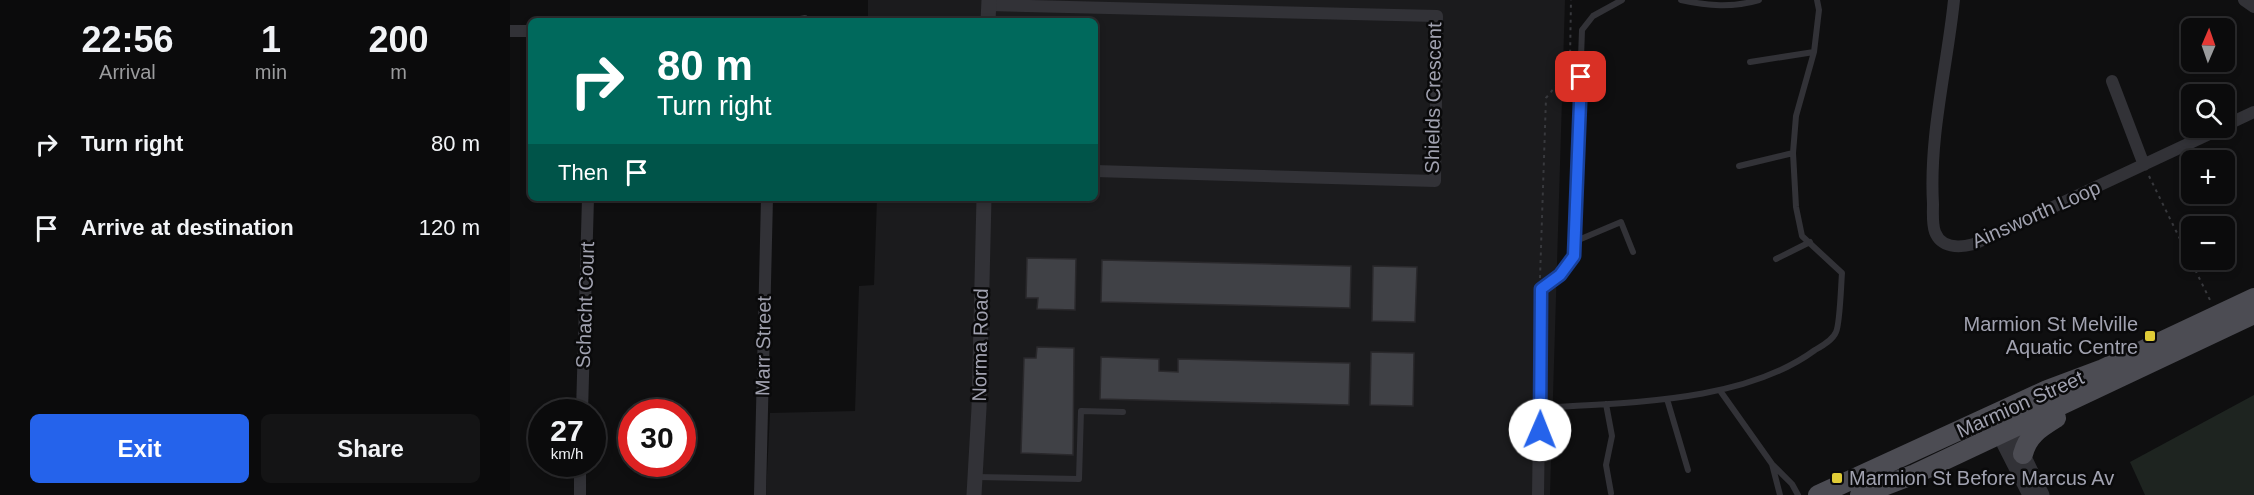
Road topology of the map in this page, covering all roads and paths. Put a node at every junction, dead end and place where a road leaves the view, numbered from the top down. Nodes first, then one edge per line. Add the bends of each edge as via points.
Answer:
1 (1571, 0) edge
2 (1622, 0) edge
3 (1681, 0) edge
4 (1759, 0) edge
5 (1816, 0) edge
6 (1954, 0) edge
7 (2244, 0) edge
8 (989, 2) edge
9 (2254, 6) edge
10 (988, 18) edge
11 (510, 31) edge
12 (528, 31) edge
13 (1814, 52) junction
14 (1750, 62) dead end
15 (2112, 81) dead end
16 (2254, 112) edge
17 (2235, 121) edge
18 (2200, 138) edge
19 (1793, 153) junction
20 (2144, 165) junction
21 (1739, 166) dead end
22 (1098, 171) edge
23 (588, 201) edge
24 (767, 201) edge
25 (984, 201) edge
26 (1576, 241) junction
27 (1810, 242) junction
28 (1633, 252) dead end
29 (1776, 259) dead end
30 (1541, 289) junction
31 (2254, 298) edge
32 (2212, 304) dead end
33 (2254, 314) edge
34 (2121, 376) junction
35 (1721, 392) junction
36 (582, 399) edge
37 (1667, 399) junction
38 (1606, 404) junction
39 (1540, 408) junction
40 (1123, 412) dead end
41 (2000, 422) junction
42 (2023, 454) junction
43 (1772, 464) junction
44 (1688, 470) dead end
45 (580, 477) edge
46 (975, 490) edge
47 (1611, 493) dead end
48 (580, 495) edge
49 (760, 495) edge
50 (1538, 495) edge
51 (1780, 495) edge
52 (1798, 495) edge
53 (1818, 495) edge
54 (1860, 495) edge
55 (2030, 495) edge
56 (2042, 495) edge

1 - 30 path via 1570,59 1546,98
2 - 26 lane via 1593,16 1582,30
3 - 4 lane via 1715,7 1741,6
5 - 13 lane via 1819,10
6 - 20 street, Ainsworth Loop via 1933,143 1934,231 1941,241 1958,248 1974,244
7 - 9 street
8 - 10 street
8 - 22 street, Shields Crescent via 1437,16 1435,181
11 - 12 street
13 - 14 lane
13 - 19 lane via 1796,116
15 - 20 street
16 - 17 street, Ainsworth Loop
18 - 20 street, Ainsworth Loop
19 - 21 lane
19 - 27 lane via 1796,207 1802,236
20 - 32 path
23 - 36 street, Schacht Court
24 - 49 street, Marr Street
25 - 46 street, Norma Road
26 - 28 lane via 1621,222
26 - 30 lane via 1574,256 1560,275
27 - 29 lane
27 - 35 lane via 1842,273 1836,333 1797,364
30 - 39 street
31 - 41 main road, Marmion Street via 2103,369 2047,390
33 - 34 main road, Marmion Street
34 - 41 main road, Marmion Street
34 - 42 main road via 2036,431
35 - 37 lane
35 - 43 lane
37 - 38 lane
37 - 44 lane
38 - 39 lane
38 - 47 lane via 1612,436 1605,465
39 - 50 street
40 - 46 lane via 1081,411 1079,479
41 - 42 street
41 - 53 main road, Marmion Street
41 - 54 main road, Marmion Street via 1915,474
41 - 55 street
42 - 56 street
43 - 51 lane
43 - 52 lane
45 - 48 street

